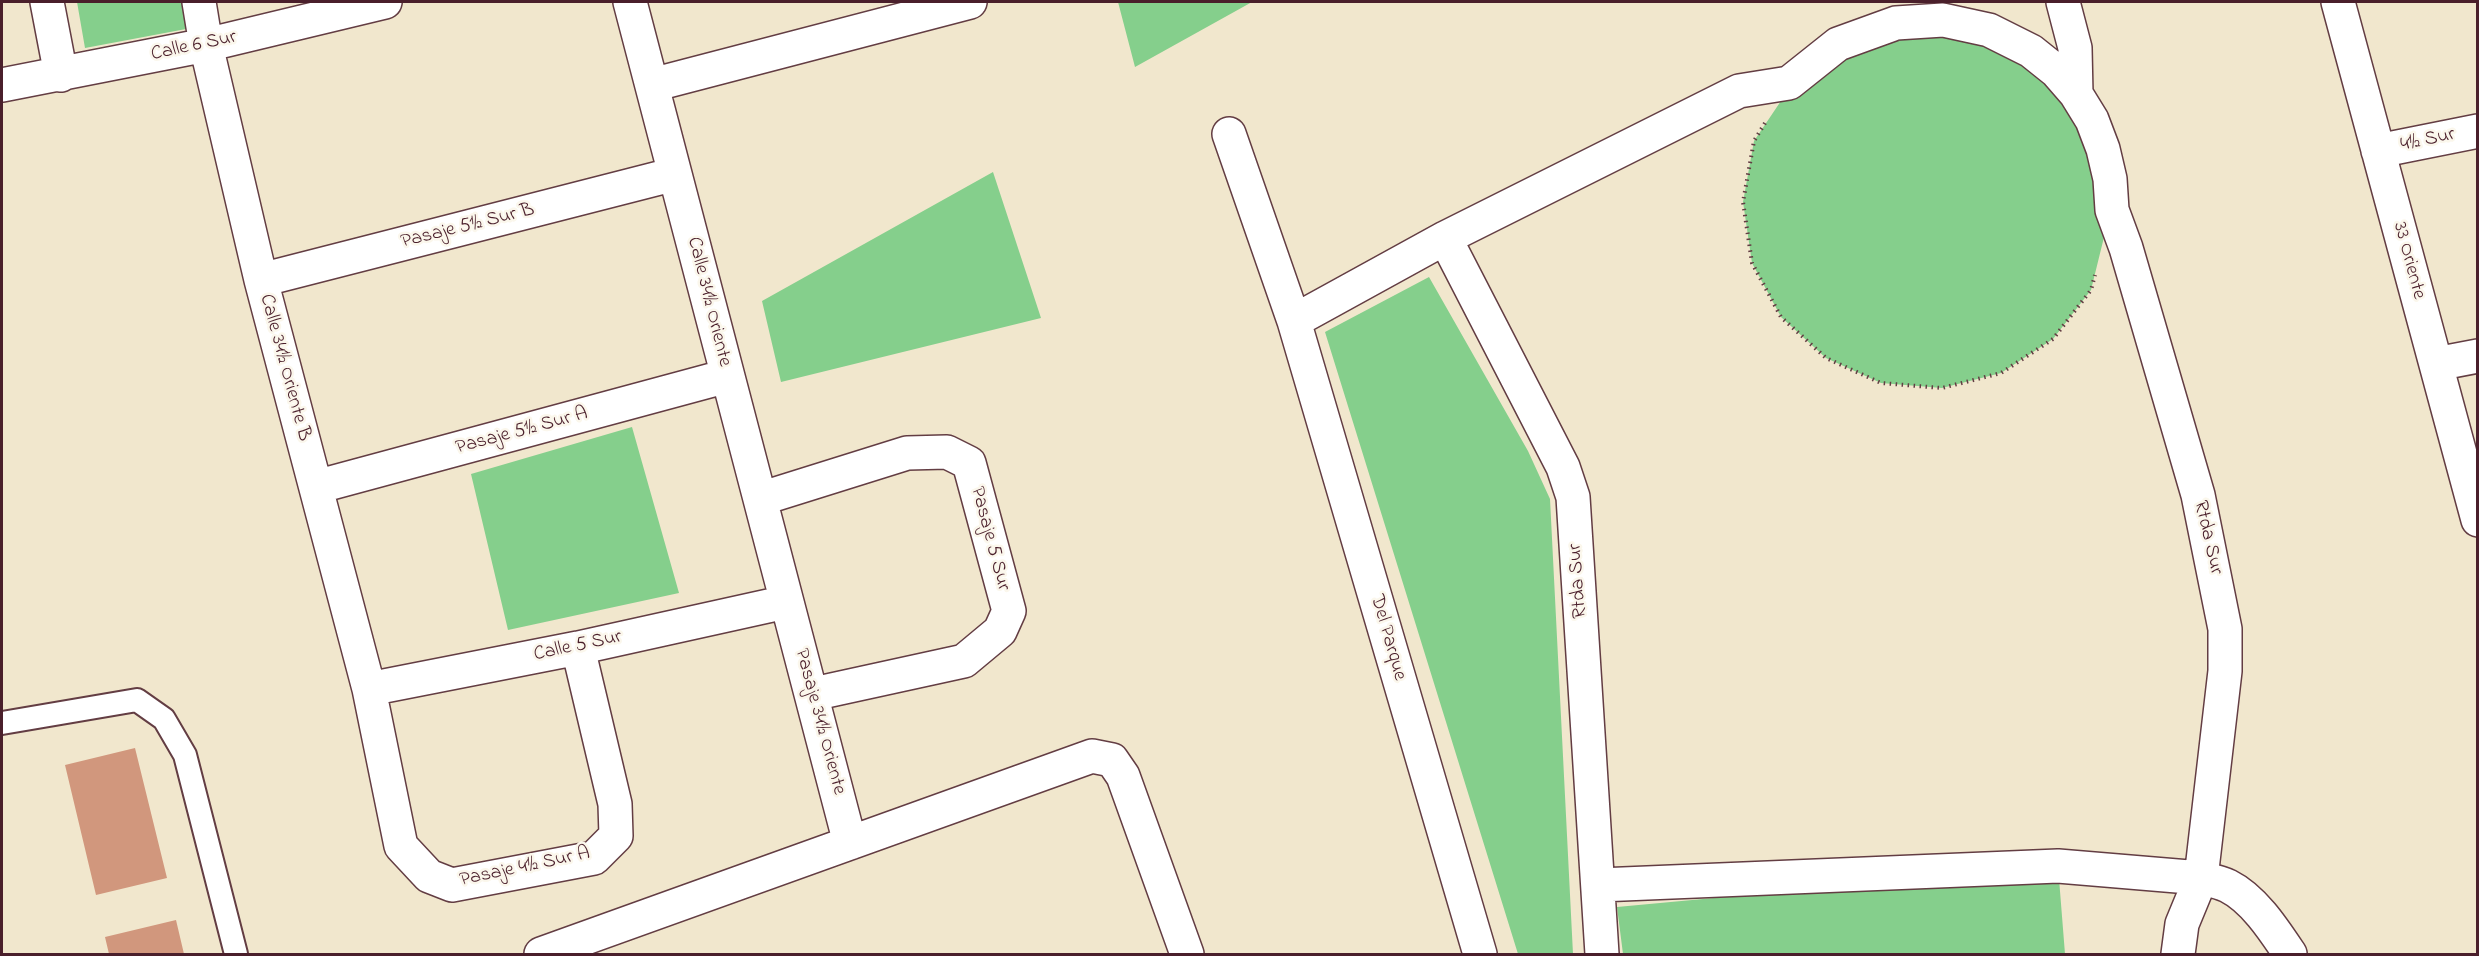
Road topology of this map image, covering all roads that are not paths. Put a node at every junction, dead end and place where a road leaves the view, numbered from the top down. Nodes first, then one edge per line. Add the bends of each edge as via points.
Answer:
1 (47, 2) edge
2 (199, 2) edge
3 (385, 2) edge
4 (630, 2) edge
5 (970, 2) edge
6 (2063, 2) edge
7 (2338, 2) edge
8 (206, 45) junction
9 (61, 75) junction
10 (2, 85) edge
11 (652, 85) junction
12 (2076, 94) junction
13 (2478, 131) edge
14 (1229, 134) dead end
15 (2378, 151) junction
16 (675, 174) junction
17 (1445, 238) junction
18 (261, 279) junction
19 (1294, 321) junction
20 (2478, 356) edge
21 (2436, 364) junction
22 (727, 376) junction
23 (316, 488) junction
24 (760, 500) junction
25 (2478, 520) edge
26 (786, 602) junction
27 (578, 648) junction
28 (369, 689) junction
29 (813, 694) junction
30 (2, 723) edge
31 (850, 843) junction
32 (429, 876) joint
33 (2201, 878) junction
34 (1599, 885) junction
35 (236, 954) edge
36 (541, 954) edge
37 (1187, 954) edge
38 (1480, 954) edge
39 (1602, 954) edge
40 (2178, 954) edge
41 (2290, 954) edge

1 - 9 street
2 - 8 street, Calle 34½ Oriente B
3 - 8 street, Calle 6 Sur
4 - 11 street, Calle 34½ Oriente
5 - 11 street
6 - 12 street, Rtda Sur via 2074,48
7 - 15 street, 33 Oriente
8 - 9 street, Calle 6 Sur
8 - 18 street, Calle 34½ Oriente B
9 - 10 street, Calle 6 Sur
11 - 16 street, Calle 34½ Oriente
12 - 17 street, Rtda Sur via 2031,51 1989,30 1943,20 1896,22 1838,44 1789,83 1739,91
12 - 33 street, Rtda Sur via 2103,149 2112,210 2198,495 2225,629 2225,671
13 - 15 street, 4½ Sur
14 - 19 street, Del Parque
15 - 21 street, 33 Oriente
16 - 18 street, Pasaje 5½ Sur B
16 - 22 street, Calle 34½ Oriente
17 - 19 street
17 - 34 street, Rtda Sur via 1563,467 1573,497
18 - 23 street, Calle 34½ Oriente B
19 - 38 street, Del Parque
20 - 21 street
21 - 25 street, 33 Oriente
22 - 23 street, Pasaje 5½ Sur A
22 - 24 street, Calle 34½ Oriente
23 - 28 street, Calle 34½ Oriente B
24 - 26 street, Calle 34½ Oriente
24 - 29 street, Pasaje 5 Sur via 907,453 947,452 969,463 1009,611 1000,632 964,661
26 - 27 street, Calle 5 Sur
26 - 29 street, Pasaje 34½ Oriente
27 - 28 street, Calle 5 Sur
27 - 32 street, Pasaje 4½ Sur A via 615,804 616,836 594,858 452,885
28 - 32 street, Calle 34½ Oriente B via 400,846
29 - 31 street, Pasaje 34½ Oriente
30 - 35 lane via 137,700 164,719 185,755
31 - 36 street
31 - 37 street via 1092,756 1112,760 1123,776
33 - 34 street via 2058,866
33 - 40 street, Rtda Sur via 2182,924
33 - 41 street via 2227,885 2245,897
34 - 39 street, Rtda Sur

